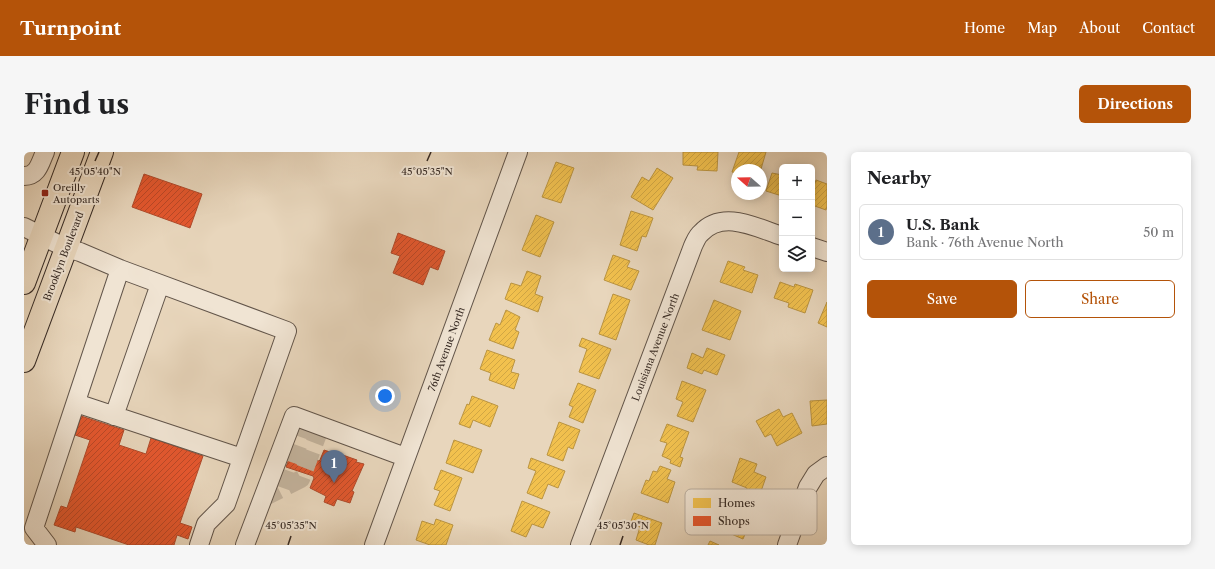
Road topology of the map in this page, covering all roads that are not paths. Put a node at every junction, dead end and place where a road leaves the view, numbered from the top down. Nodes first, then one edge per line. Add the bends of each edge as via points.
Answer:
1 (44, 152) edge
2 (73, 152) edge
3 (102, 152) edge
4 (518, 152) edge
5 (24, 176) edge
6 (33, 232) edge
7 (779, 235) edge
8 (66, 248) junction
9 (815, 248) edge
10 (827, 252) edge
11 (120, 269) junction
12 (24, 283) edge
13 (160, 284) junction
14 (24, 361) edge
15 (76, 403) junction
16 (114, 416) junction
17 (406, 457) junction
18 (242, 458) junction
19 (827, 466) edge
20 (807, 489) edge
21 (791, 535) edge
22 (47, 545) edge
23 (199, 545) edge
24 (245, 545) edge
25 (374, 545) edge
26 (580, 545) edge
27 (787, 545) edge

1 - 5 street via 36,172
2 - 6 main road
3 - 8 main road, Brooklyn Boulevard
4 - 17 street, 76th Avenue North
6 - 8 street
6 - 12 main road
7 - 26 street, Louisiana Avenue North via 740,222 726,221 712,224 700,233
8 - 11 street
8 - 14 main road, Brooklyn Boulevard
9 - 10 street
11 - 13 street
11 - 15 street
13 - 16 street
13 - 18 street via 287,331
15 - 16 street
15 - 22 street via 34,528
16 - 18 street
17 - 24 street via 294,416
17 - 25 street, 76th Avenue North
18 - 23 street via 226,504 206,524
19 - 20 street via 816,474
21 - 27 street

